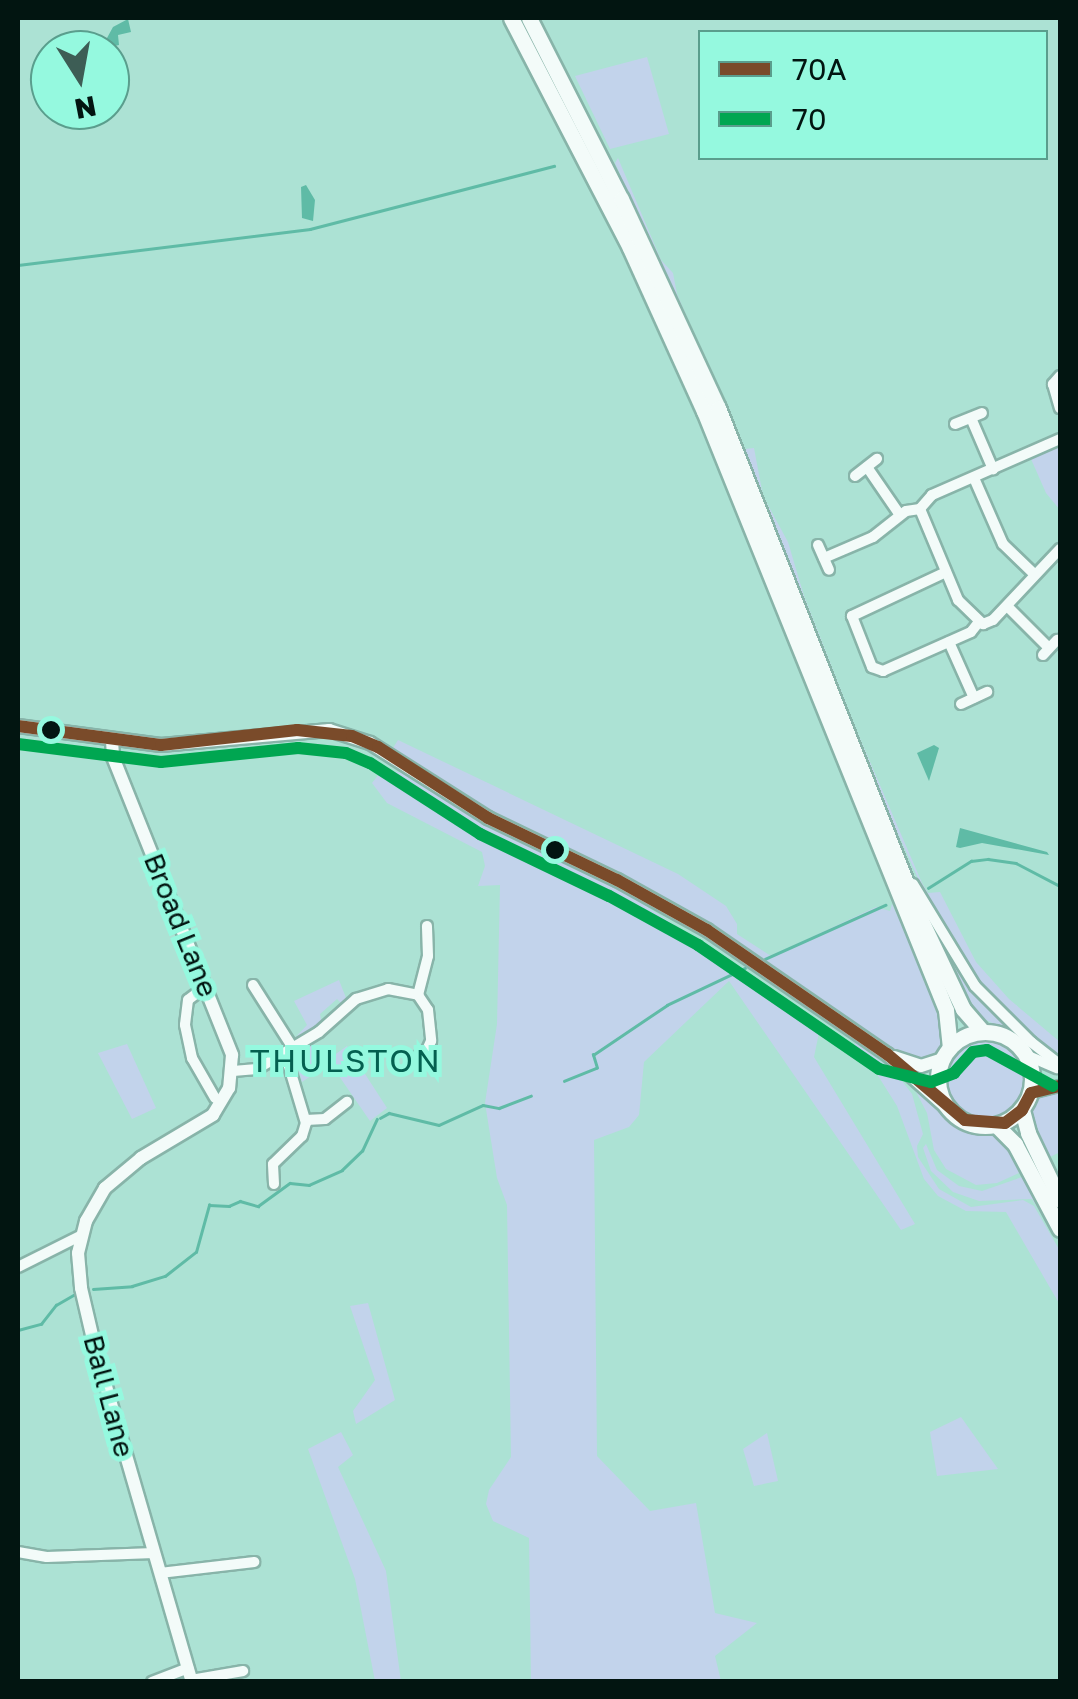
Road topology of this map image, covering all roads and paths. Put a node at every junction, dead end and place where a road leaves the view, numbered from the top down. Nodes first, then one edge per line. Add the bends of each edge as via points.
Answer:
1 (511, 18) edge
2 (531, 20) edge
3 (1060, 376) edge
4 (1060, 408) edge
5 (955, 424) dead end
6 (1060, 438) edge
7 (993, 469) junction
8 (855, 476) dead end
9 (974, 478) junction
10 (920, 509) junction
11 (900, 516) junction
12 (818, 545) dead end
13 (1060, 549) edge
14 (824, 558) junction
15 (829, 570) dead end
16 (946, 572) junction
17 (1033, 573) junction
18 (1007, 606) junction
19 (978, 623) junction
20 (949, 642) junction
21 (1050, 648) dead end
22 (987, 692) dead end
23 (974, 698) junction
24 (961, 704) dead end
25 (18, 726) edge
26 (119, 742) junction
27 (892, 849) junction
28 (427, 926) dead end
29 (254, 986) dead end
30 (204, 987) junction
31 (418, 995) junction
32 (983, 1032) junction
33 (289, 1050) junction
34 (946, 1053) junction
35 (888, 1054) junction
36 (1026, 1055) junction
37 (415, 1058) dead end
38 (1060, 1067) edge
39 (232, 1072) junction
40 (1060, 1086) edge
41 (1031, 1093) junction
42 (215, 1098) dead end
43 (348, 1102) dead end
44 (946, 1106) junction
45 (1022, 1110) junction
46 (306, 1120) junction
47 (996, 1125) junction
48 (1028, 1152) junction
49 (1043, 1180) junction
50 (274, 1184) dead end
51 (1060, 1200) edge
52 (1060, 1229) edge
53 (80, 1236) junction
54 (18, 1266) edge
55 (18, 1552) edge
56 (154, 1553) junction
57 (254, 1562) dead end
58 (160, 1572) junction
59 (243, 1671) dead end
60 (190, 1676) edge
61 (231, 1677) edge
62 (152, 1682) edge

1 - 34 highway via 630,248 704,411 946,1010
2 - 27 highway via 718,408
3 - 4 street via 1052,384
5 - 7 street via 977,416
6 - 7 street
7 - 9 street
8 - 11 street via 872,463
9 - 10 street via 932,495
9 - 17 street via 1003,544
10 - 11 street
10 - 16 street
11 - 14 street
12 - 14 street
13 - 17 street
14 - 15 street
16 - 19 street
16 - 20 street via 856,612 852,620 878,671
17 - 18 street
18 - 19 street via 988,624
18 - 21 street
19 - 20 street
20 - 23 street
22 - 23 street
23 - 24 street
25 - 26 main road
26 - 30 main road, Broad Lane via 124,780
26 - 35 main road via 189,744 316,729 370,743 488,818 707,930
27 - 32 highway via 950,986
27 - 38 street via 975,986
28 - 31 street
29 - 33 street
30 - 39 main road, Broad Lane via 230,1046
30 - 42 street via 188,1000 185,1025 192,1058
31 - 33 street via 388,988 366,994
31 - 37 street via 432,1028 430,1054
32 - 34 highway via 964,1036
32 - 36 highway via 1012,1040
33 - 39 street via 257,1069
33 - 46 street
34 - 35 main road via 922,1066
34 - 44 highway via 938,1078
35 - 44 main road
36 - 38 street
36 - 41 highway
39 - 53 main road via 213,1115 114,1178
40 - 41 street
41 - 45 highway
43 - 46 street via 325,1119
44 - 47 highway via 965,1120
45 - 47 highway
45 - 48 highway
46 - 50 street via 302,1136 273,1164
47 - 48 highway
48 - 49 highway
49 - 51 highway
49 - 52 highway
53 - 54 street
53 - 56 main road, Ball Lane via 88,1318
55 - 56 street via 46,1558
56 - 58 main road, Ball Lane
57 - 58 street
58 - 60 main road, Ball Lane
59 - 61 street
60 - 61 street
60 - 62 street

